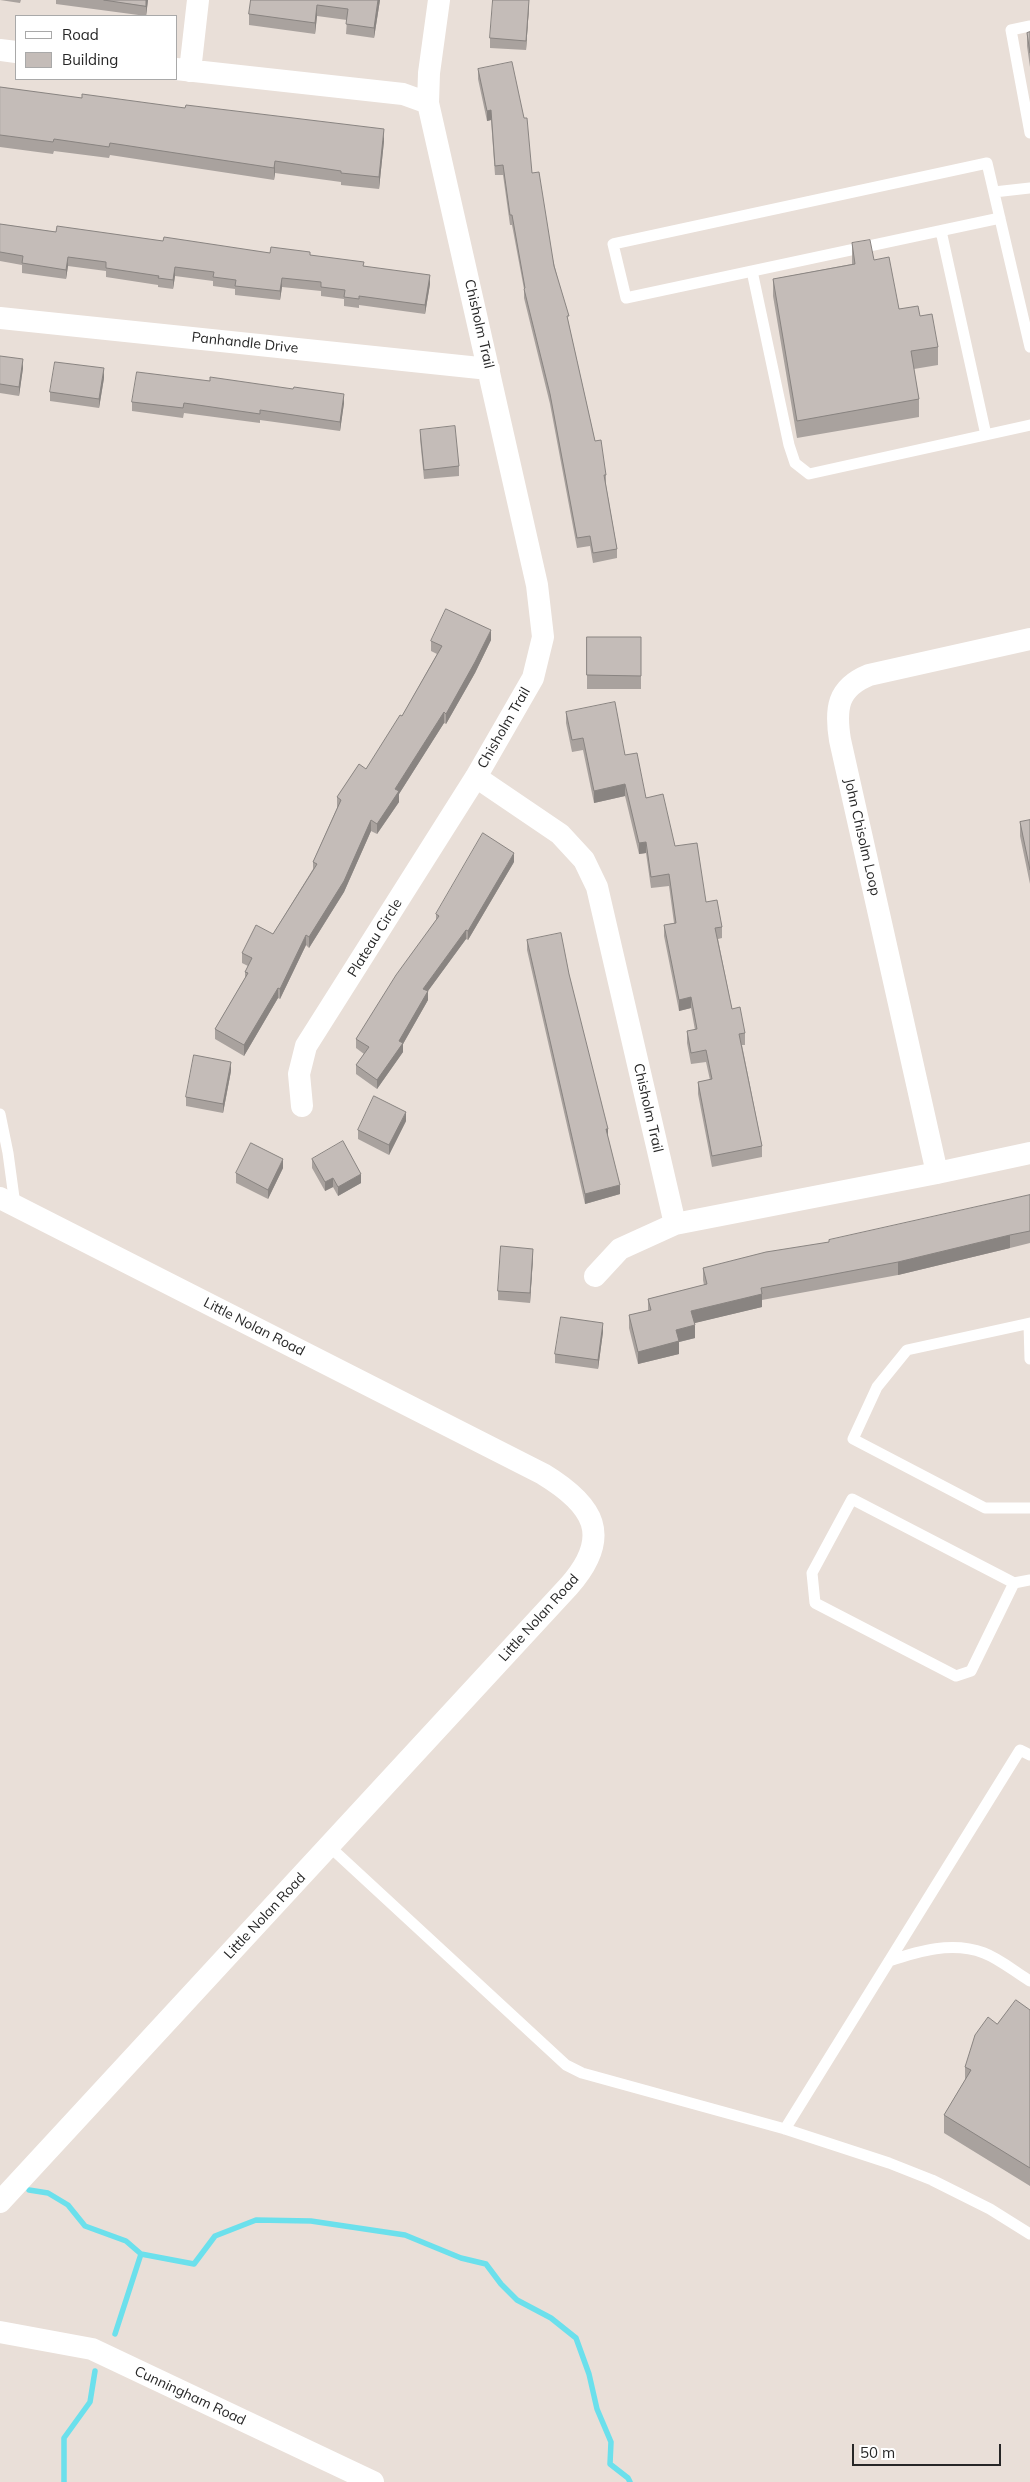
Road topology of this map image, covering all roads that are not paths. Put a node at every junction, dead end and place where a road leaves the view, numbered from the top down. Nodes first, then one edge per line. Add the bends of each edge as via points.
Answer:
1 (198, 0) edge
2 (439, 0) edge
3 (1030, 26) edge
4 (0, 50) edge
5 (15, 52) edge
6 (183, 70) edge
7 (428, 103) junction
8 (1029, 119) edge
9 (1030, 133) edge
10 (1030, 188) edge
11 (994, 192) junction
12 (1000, 218) junction
13 (941, 231) junction
14 (752, 271) junction
15 (0, 318) edge
16 (1030, 347) edge
17 (490, 369) junction
18 (1030, 425) edge
19 (986, 435) junction
20 (1030, 639) edge
21 (476, 777) junction
22 (302, 1106) dead end
23 (0, 1114) edge
24 (1030, 1153) edge
25 (937, 1173) junction
26 (8, 1201) edge
27 (675, 1224) junction
28 (595, 1276) dead end
29 (1029, 1324) edge
30 (1030, 1359) edge
31 (1030, 1508) edge
32 (1030, 1580) edge
33 (1014, 1583) junction
34 (1030, 1755) edge
35 (330, 1847) junction
36 (889, 1961) junction
37 (1030, 1981) edge
38 (785, 2129) junction
39 (0, 2202) edge
40 (1030, 2234) edge
41 (0, 2332) edge
42 (373, 2482) edge

1 - 6 street
2 - 7 street, Chisholm Trail
3 - 8 lane via 1011,30
4 - 5 street
6 - 7 street via 402,94
7 - 17 street, Chisholm Trail
8 - 9 lane
10 - 11 lane
11 - 12 lane
11 - 14 lane via 987,163 613,244 626,298
12 - 13 lane
12 - 16 lane
13 - 14 lane
13 - 19 lane
14 - 19 lane via 789,445 795,463 809,474
15 - 17 street, Panhandle Drive
17 - 21 street, Chisholm Trail via 537,585 543,637 533,678
18 - 19 lane
20 - 25 street, John Chisolm Loop via 869,675 855,681 840,697 837,720 840,740
21 - 22 street, Plateau Circle via 306,1046 299,1074
21 - 27 street, Chisholm Trail via 560,834 584,860 596,886
23 - 26 lane via 8,1153
24 - 25 street
25 - 27 street
26 - 35 street, Little Nolan Road via 544,1474 583,1504 592,1522 593,1540 584,1570
27 - 28 street via 620,1249
29 - 30 lane
29 - 31 lane via 907,1350 877,1387 853,1439 985,1508
32 - 33 lane
33 - 33 lane via 971,1672 956,1676 815,1604 812,1573 852,1499
34 - 36 lane via 1020,1750
35 - 38 lane via 566,2065 582,2073
35 - 39 street, Little Nolan Road
36 - 37 lane via 935,1948 971,1950 985,1954
36 - 38 lane
38 - 40 lane via 932,2180 990,2209
41 - 42 street, Cunningham Road via 92,2349

